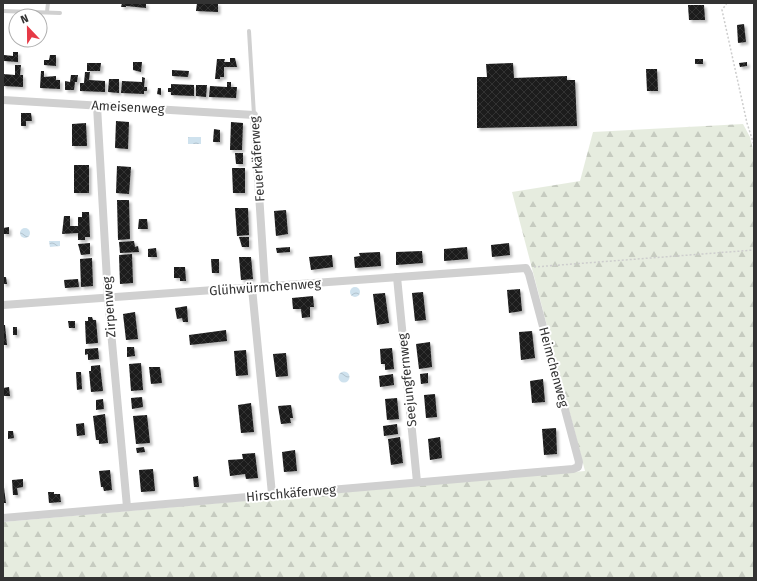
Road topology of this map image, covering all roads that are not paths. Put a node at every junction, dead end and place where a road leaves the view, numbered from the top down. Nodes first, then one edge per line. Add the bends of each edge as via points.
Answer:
1 (48, 12) edge
2 (60, 13) dead end
3 (249, 31) dead end
4 (3, 100) edge
5 (98, 106) junction
6 (254, 115) junction
7 (526, 268) joint
8 (397, 277) junction
9 (265, 287) junction
10 (252, 288) junction
11 (108, 298) junction
12 (3, 305) edge
13 (578, 467) joint
14 (418, 482) junction
15 (272, 494) junction
16 (127, 507) junction
17 (3, 518) edge

1 - 2 lane
3 - 6 lane, Feuerkäferweg
4 - 5 street, Ameisenweg
5 - 6 street, Ameisenweg
5 - 11 street, Zirpenweg
6 - 9 street, Feuerkäferweg
7 - 8 street, Glühwürmchenweg
7 - 13 street, Heimchenweg via 579,462
8 - 9 street, Glühwürmchenweg
8 - 14 street, Seejungfernweg
9 - 10 street, Glühwürmchenweg
10 - 11 street, Glühwürmchenweg
10 - 15 street
11 - 12 street, Glühwürmchenweg
11 - 16 street, Zirpenweg
13 - 14 street, Hirschkäferweg
14 - 15 street, Hirschkäferweg
15 - 16 street, Hirschkäferweg
16 - 17 street, Hirschkäferweg

